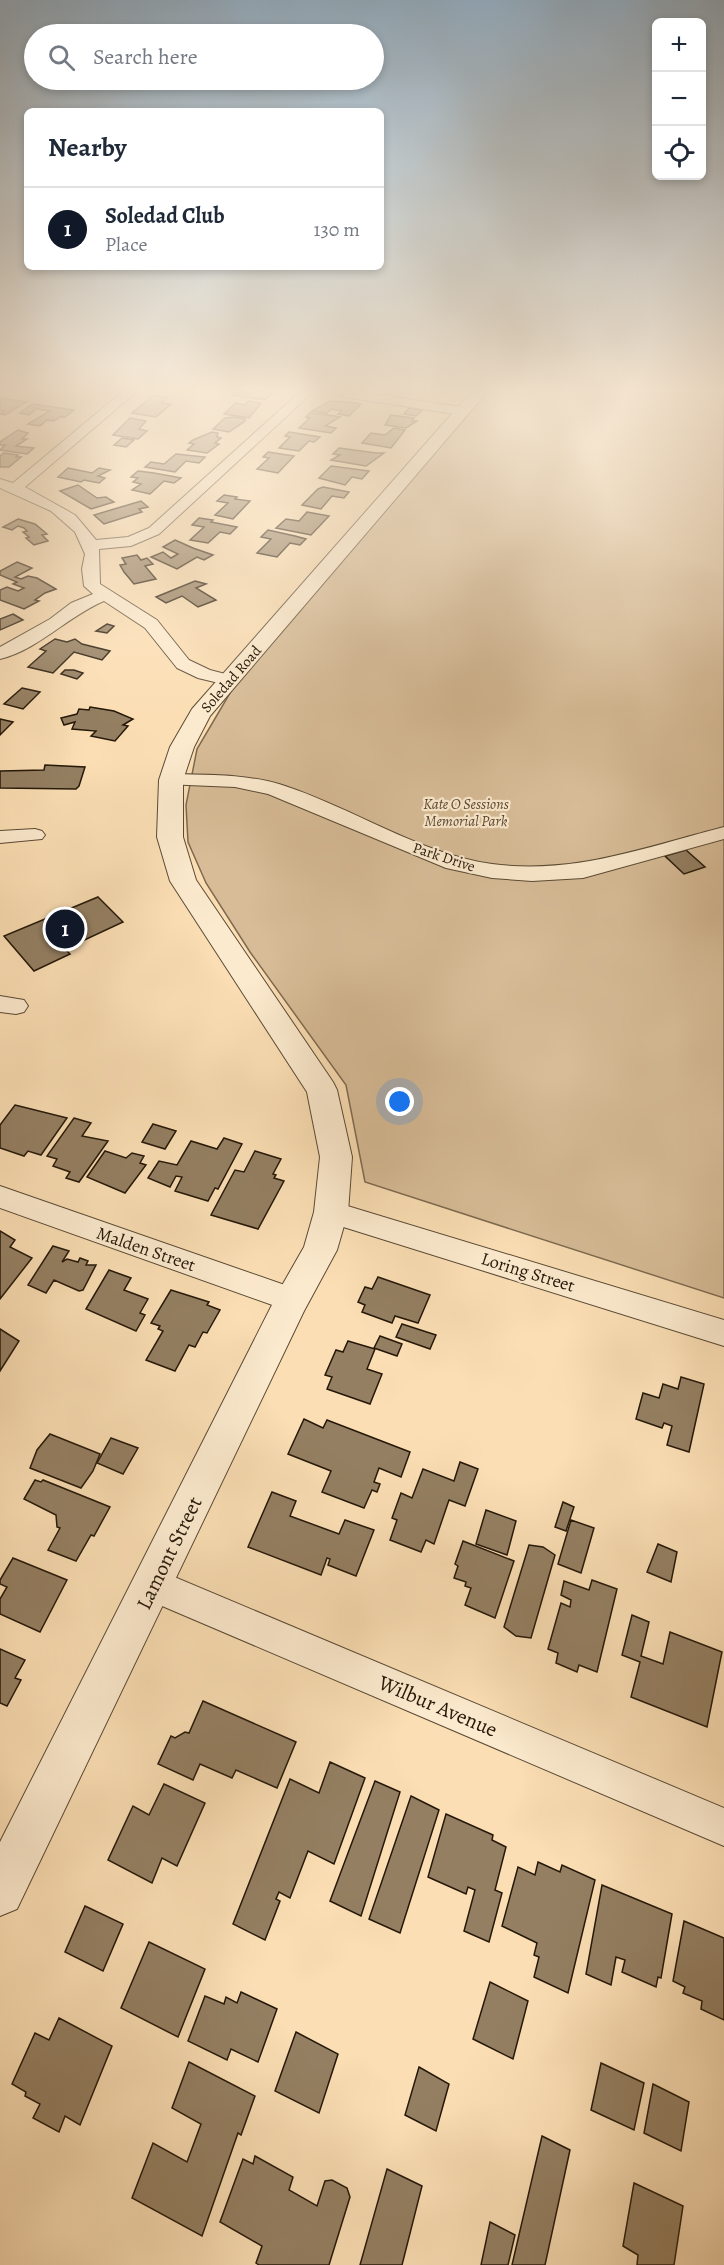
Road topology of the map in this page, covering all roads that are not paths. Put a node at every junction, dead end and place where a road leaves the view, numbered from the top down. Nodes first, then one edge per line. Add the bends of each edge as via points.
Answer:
1 (39, 498) edge
2 (191, 498) edge
3 (387, 498) edge
4 (90, 545) junction
5 (103, 595) junction
6 (0, 654) edge
7 (227, 680) junction
8 (171, 780) junction
9 (724, 833) edge
10 (35, 835) dead end
11 (0, 837) edge
12 (0, 1197) edge
13 (331, 1212) junction
14 (292, 1300) junction
15 (724, 1333) edge
16 (153, 1585) junction
17 (724, 1827) edge
18 (0, 1892) edge

1 - 4 street via 78,526
2 - 4 street via 154,531 131,541
3 - 7 street, Soledad Road via 262,645
4 - 5 street via 94,556 89,569 92,586
5 - 6 street via 77,606 56,623
5 - 7 street via 151,624 183,664
7 - 8 street, Soledad Road via 200,714 182,747
8 - 9 street, Park Drive via 235,781 274,789 453,863 492,871 583,871
8 - 13 street, Soledad Road via 170,837 183,880 322,1090 336,1157
10 - 11 street
12 - 14 street, Malden Street
13 - 14 street, Lamont Street via 320,1250
13 - 15 street, Loring Street
14 - 16 street, Lamont Street
16 - 17 street, Wilbur Avenue
16 - 18 street, Lamont Street

